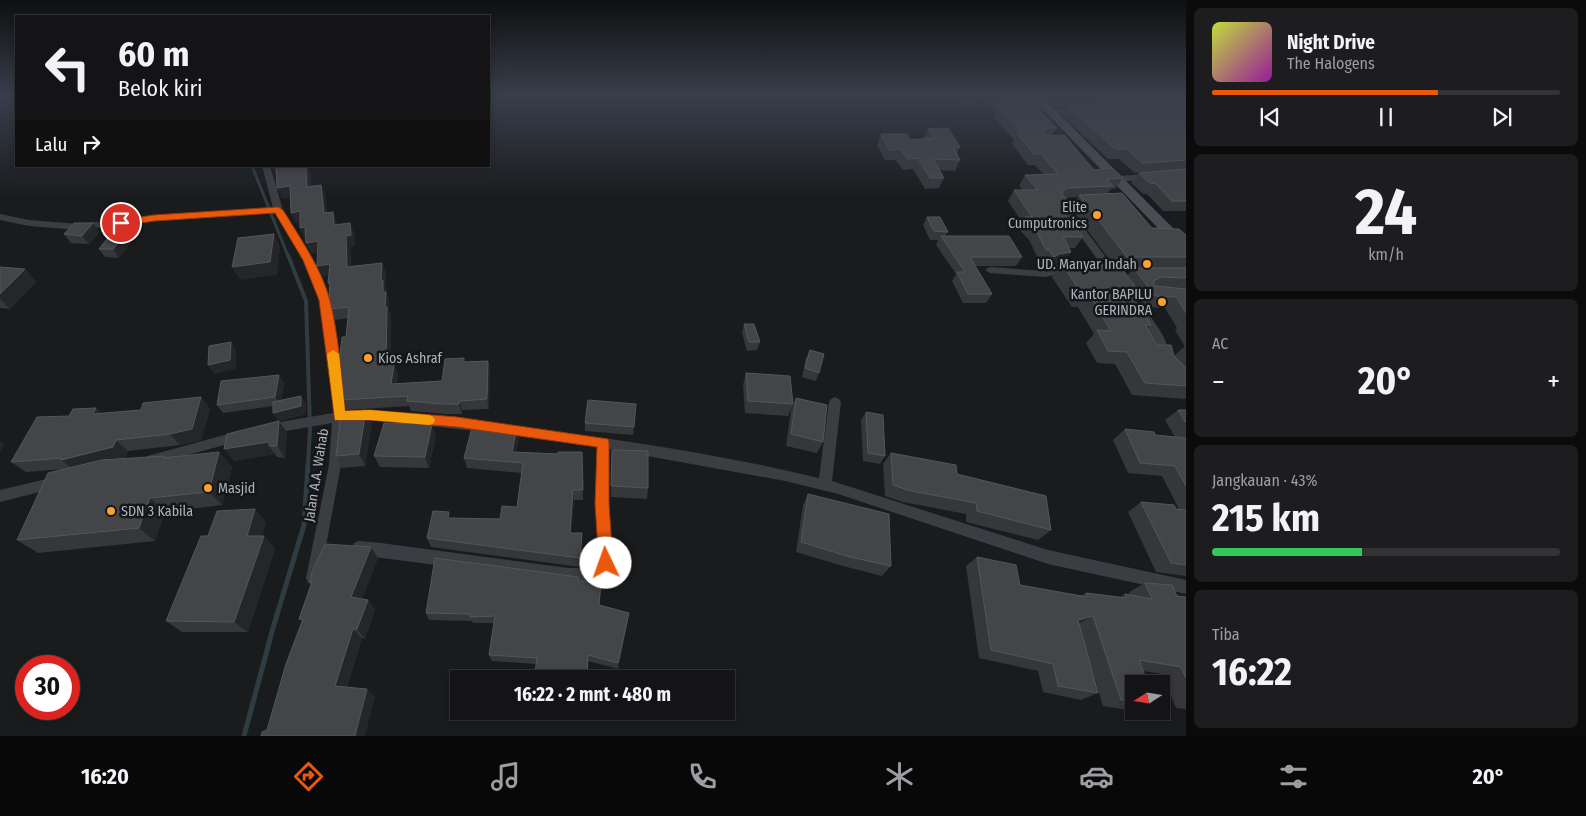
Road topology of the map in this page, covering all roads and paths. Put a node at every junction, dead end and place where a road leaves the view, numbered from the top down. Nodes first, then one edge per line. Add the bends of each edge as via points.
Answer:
1 (1065, 129) edge
2 (266, 167) edge
3 (1157, 177) edge
4 (1118, 179) junction
5 (1070, 203) edge
6 (272, 210) junction
7 (0, 217) edge
8 (1186, 249) edge
9 (990, 270) dead end
10 (1118, 274) junction
11 (1123, 288) edge
12 (1139, 309) edge
13 (1170, 370) edge
14 (835, 402) dead end
15 (339, 417) junction
16 (603, 443) junction
17 (142, 462) edge
18 (63, 481) edge
19 (825, 484) junction
20 (0, 496) edge
21 (347, 547) edge
22 (312, 587) edge
23 (1186, 587) edge

1 - 4 main road
2 - 6 street, Jalan A.A. Wahab
3 - 4 street
4 - 8 main road via 1133,200
5 - 10 street via 1061,203
6 - 7 street via 79,227
6 - 15 street, Jalan A.A. Wahab via 308,260 324,300
9 - 10 street via 1045,274 1061,267
10 - 11 street
12 - 13 street via 1160,340 1163,360
14 - 19 street
15 - 16 street via 370,415 457,422
15 - 17 street via 236,437
15 - 22 street, Jalan A.A. Wahab via 324,546
16 - 19 street
16 - 21 street via 602,504 606,563 598,575
18 - 20 street
19 - 23 street via 1048,557

